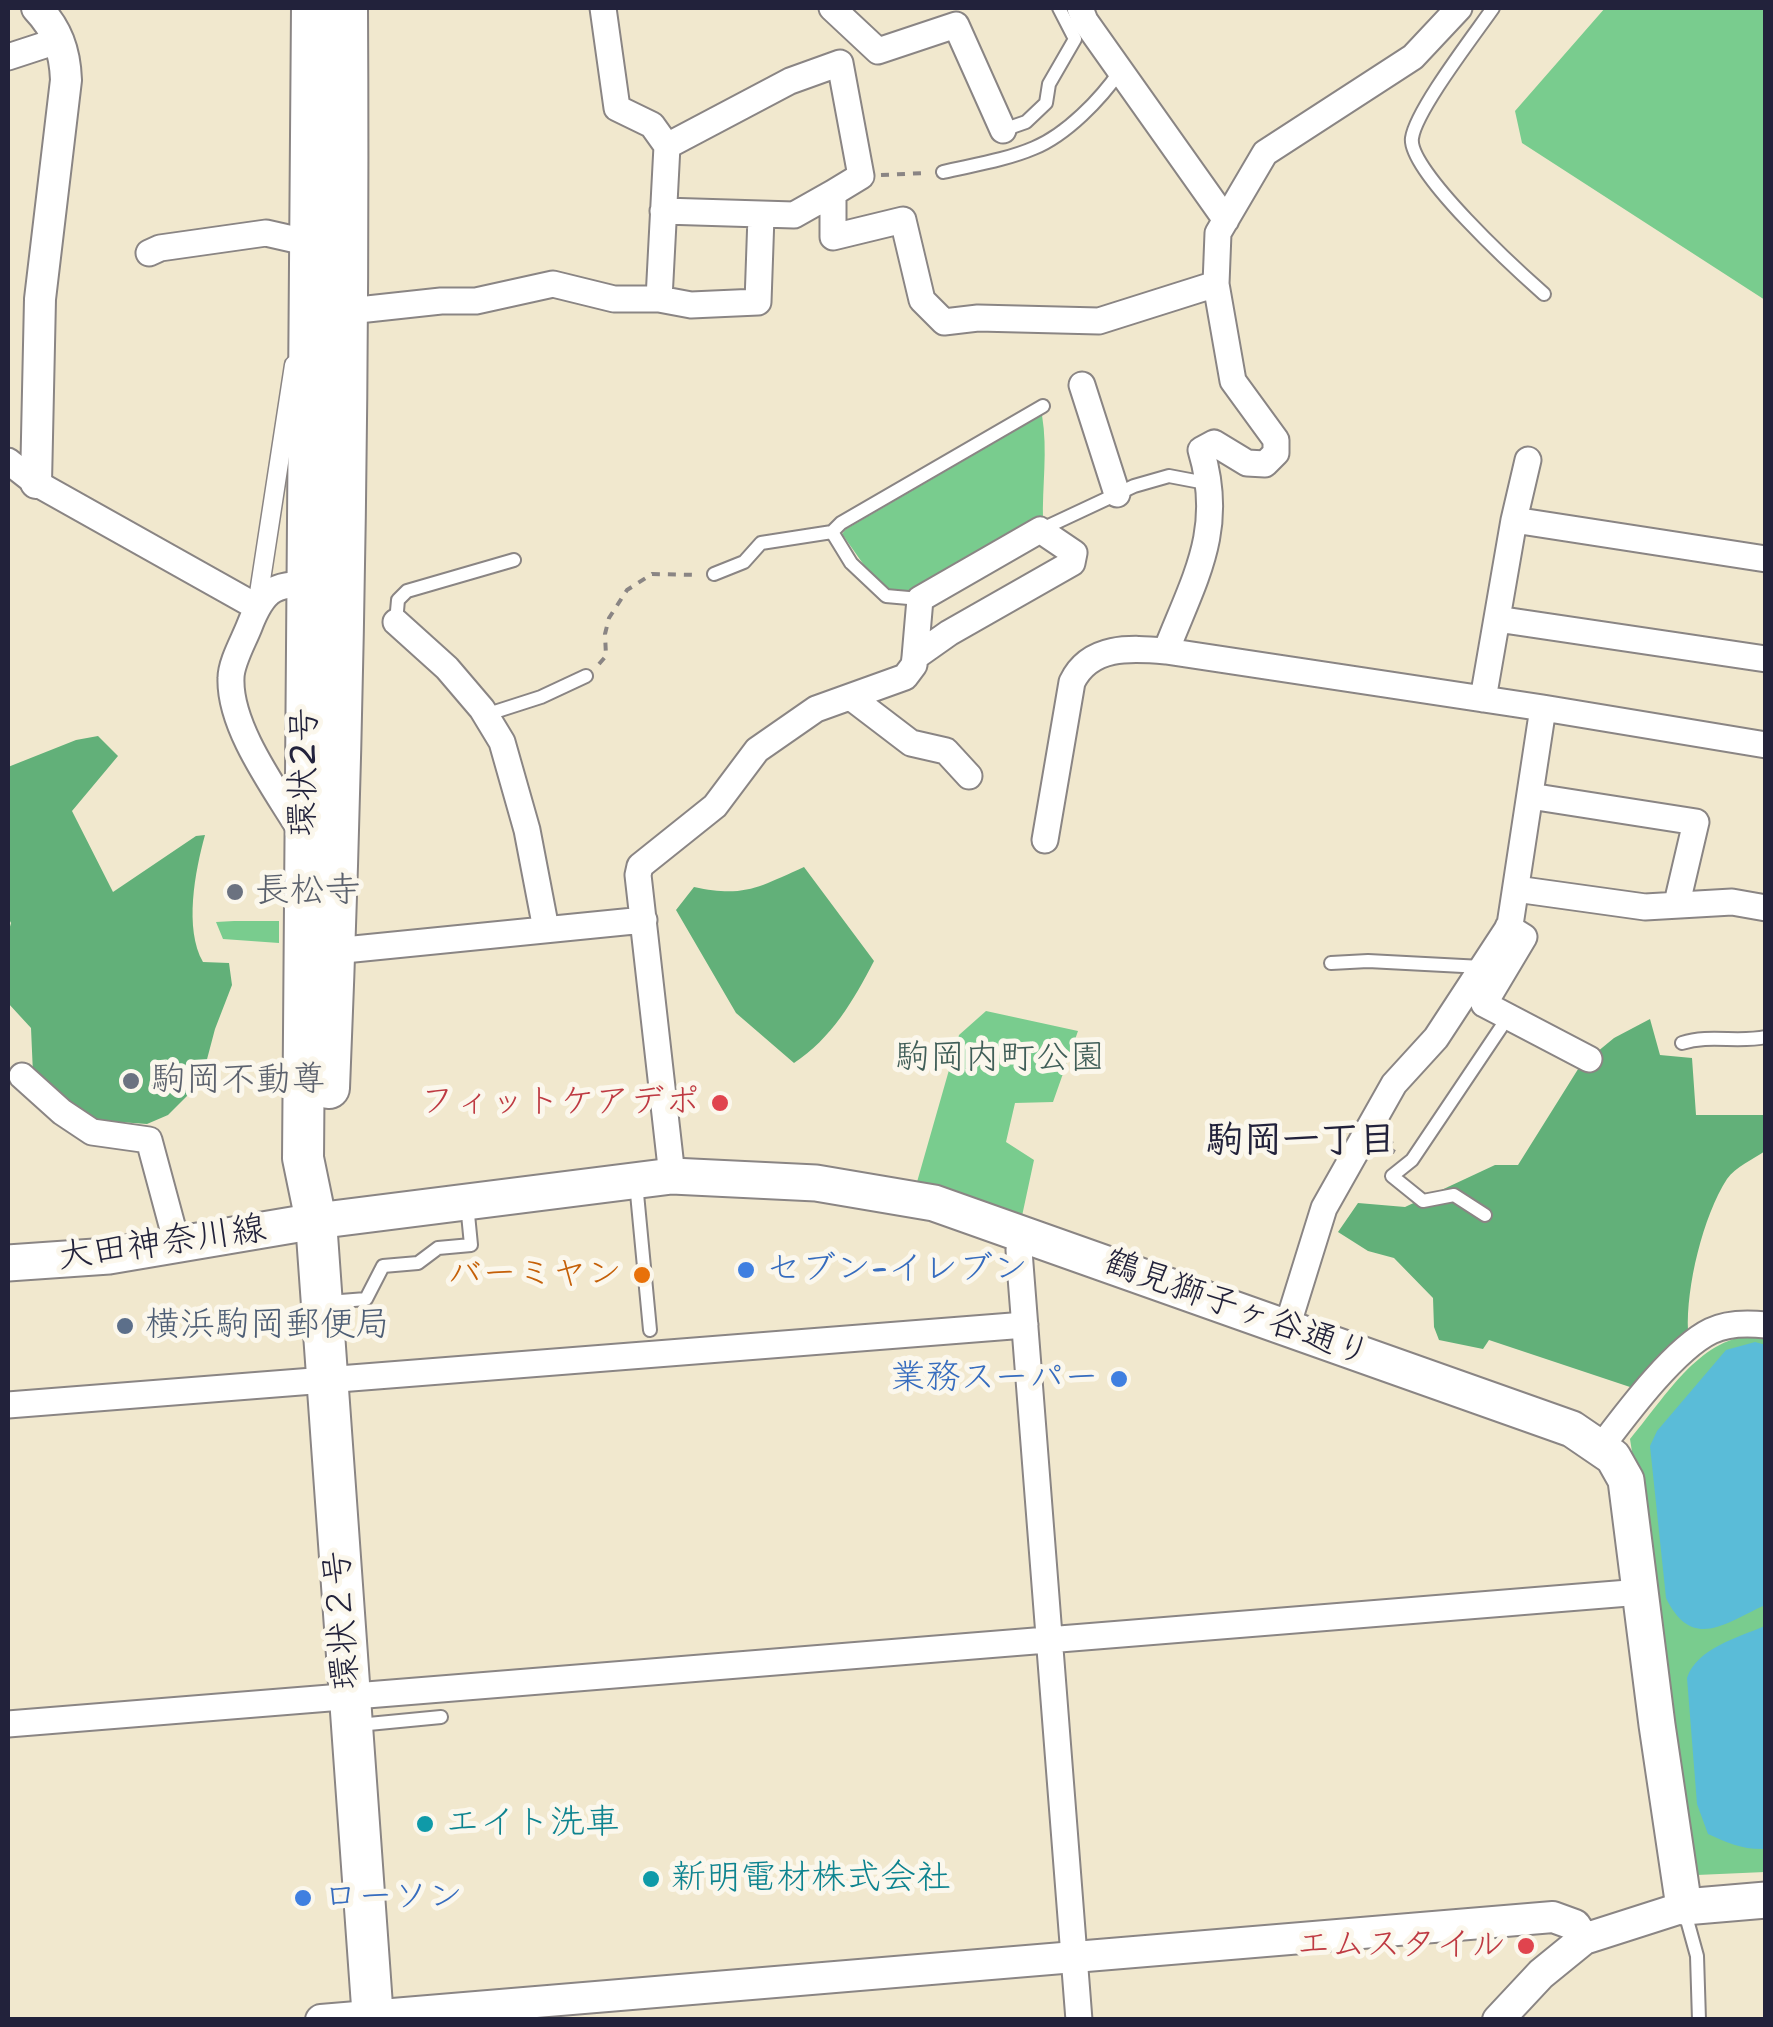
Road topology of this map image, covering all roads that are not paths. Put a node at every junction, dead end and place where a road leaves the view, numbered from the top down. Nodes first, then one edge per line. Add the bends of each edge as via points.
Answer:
1 (36, 8) edge
2 (312, 8) edge
3 (347, 8) edge
4 (602, 8) edge
5 (832, 8) edge
6 (1059, 8) edge
7 (1080, 8) edge
8 (1459, 8) edge
9 (1493, 8) edge
10 (60, 40) junction
11 (8, 57) edge
12 (1120, 72) junction
13 (1003, 130) joint
14 (666, 146) junction
15 (944, 172) road end
16 (834, 193) junction
17 (663, 211) junction
18 (762, 216) junction
19 (1226, 220) junction
20 (307, 242) junction
21 (149, 253) dead end
22 (1216, 284) junction
23 (1544, 294) dead end
24 (658, 299) junction
25 (348, 311) junction
26 (1082, 386) dead end
27 (1043, 406) dead end
28 (1528, 460) dead end
29 (8, 461) edge
30 (36, 483) junction
31 (1211, 484) junction
32 (1118, 494) junction
33 (1514, 520) junction
34 (1040, 530) junction
35 (832, 532) junction
36 (1766, 559) edge
37 (514, 560) dead end
38 (714, 574) dead end
39 (326, 584) junction
40 (920, 599) junction
41 (257, 607) junction
42 (1497, 619) junction
43 (396, 622) joint
44 (1166, 651) junction
45 (914, 657) junction
46 (1766, 659) edge
47 (586, 676) dead end
48 (852, 698) junction
49 (1483, 699) junction
50 (1543, 708) junction
51 (486, 715) junction
52 (1766, 746) edge
53 (970, 776) dead end
54 (1530, 796) junction
55 (304, 836) junction
56 (1045, 840) dead end
57 (1516, 889) junction
58 (1677, 904) junction
59 (1766, 908) edge
60 (644, 920) junction
61 (1508, 927) junction
62 (546, 929) junction
63 (334, 951) junction
64 (1330, 963) dead end
65 (1482, 967) junction
66 (1508, 1017) junction
67 (1766, 1037) edge
68 (1682, 1043) dead end
69 (1589, 1059) dead end
70 (22, 1076) dead end
71 (672, 1176) junction
72 (635, 1180) junction
73 (467, 1201) junction
74 (1486, 1215) dead end
75 (316, 1221) junction
76 (1024, 1232) junction
77 (177, 1244) junction
78 (8, 1263) edge
79 (321, 1303) junction
80 (1025, 1325) junction
81 (1766, 1325) edge
82 (1287, 1327) junction
83 (650, 1330) dead end
84 (326, 1379) junction
85 (8, 1405) edge
86 (1601, 1447) junction
87 (1641, 1592) junction
88 (1048, 1640) junction
89 (350, 1712) junction
90 (441, 1717) dead end
91 (8, 1724) edge
92 (1766, 1900) edge
93 (1684, 1907) junction
94 (1584, 1939) junction
95 (1073, 1958) junction
96 (372, 2017) edge
97 (321, 2020) edge
98 (1079, 2020) edge
99 (1498, 2020) edge
100 (1699, 2020) edge

1 - 10 street
2 - 20 main road, 環状2号
3 - 25 main road, 環状2号
4 - 14 street via 618,108 652,125
5 - 13 street via 878,51 956,24
6 - 13 lane via 1075,40 1049,84 1046,103 1026,122
7 - 12 street
8 - 19 street via 1413,58 1265,152
9 - 23 lane via 1437,88 1412,136 1413,151 1496,252
10 - 11 street
10 - 30 street via 66,80 40,299
12 - 15 lane via 1035,148
12 - 19 street
14 - 16 street via 790,81 840,63 861,176
14 - 17 street
16 - 18 street via 794,215
16 - 22 street via 834,237 903,220 922,300 944,322 1099,321
17 - 18 street
17 - 24 street
18 - 24 street via 758,302
19 - 22 street via 1218,232
20 - 21 street via 266,234
20 - 39 main road, 環状2号
20 - 41 street via 302,318
22 - 31 street via 1233,382 1276,440 1276,453 1265,464 1246,463 1214,443 1201,450
24 - 25 street via 614,299 553,284 476,301
25 - 39 main road, 環状2号
26 - 32 street
27 - 35 lane
28 - 33 street
29 - 30 street
30 - 41 street
31 - 32 lane via 1169,476
31 - 44 street via 1208,542
32 - 34 lane
33 - 36 street
33 - 42 street
34 - 40 street
34 - 45 street via 1074,552 1072,563
35 - 38 lane via 761,543 744,562
35 - 40 lane via 886,596
37 - 43 lane via 408,591 398,600
39 - 41 street via 284,584
39 - 55 main road, 環状2号
39 - 63 main road, 環状2号
40 - 45 street
41 - 55 street via 230,677 240,726
42 - 46 street
42 - 49 street
43 - 51 street
44 - 49 street
44 - 56 street via 1100,653 1080,666
45 - 48 street via 905,676
47 - 51 lane
48 - 53 street via 912,743 946,752
48 - 60 street via 816,709 756,750 715,806 640,866
49 - 50 street
50 - 52 street
50 - 54 street
51 - 62 street via 502,742 527,830
54 - 57 street
54 - 58 street via 1696,822
55 - 75 main road, 環状2号 via 303,1158
57 - 58 street via 1644,907
57 - 61 street
58 - 59 street
60 - 62 street
60 - 71 street
61 - 65 street
61 - 66 street via 1524,937 1484,1004
62 - 63 street
63 - 75 main road, 環状2号 via 326,1163
64 - 65 lane
65 - 82 street via 1436,1038 1394,1084 1324,1208
66 - 69 street
66 - 74 lane via 1412,1160 1392,1176 1423,1201 1454,1195
67 - 68 lane
70 - 77 street via 92,1132 149,1140
71 - 72 main road, 鶴見獅子ヶ谷通り
71 - 76 main road, 鶴見獅子ヶ谷通り via 816,1183 934,1202
72 - 73 main road, 鶴見獅子ヶ谷通り
72 - 83 lane
73 - 75 main road, 鶴見獅子ヶ谷通り
73 - 79 lane via 471,1245 438,1248 418,1264 383,1266 366,1299
75 - 77 main road, 大田神奈川線
75 - 79 main road, 環状２号
76 - 80 street via 1019,1250
76 - 82 main road, 鶴見獅子ヶ谷通り
77 - 78 main road, 大田神奈川線
79 - 84 main road, 環状２号
80 - 84 street
80 - 88 street
81 - 86 street via 1713,1330 1693,1342
82 - 86 main road, 鶴見獅子ヶ谷通り via 1572,1429
84 - 85 street
84 - 89 main road, 環状２号
86 - 87 main road, 鶴見獅子ヶ谷通り via 1626,1480
87 - 88 street
87 - 93 main road, 鶴見獅子ヶ谷通り
88 - 89 street
88 - 95 street
89 - 90 lane
89 - 91 street
89 - 96 main road, 環状２号
92 - 93 main road
93 - 94 street
93 - 100 lane via 1697,1956
94 - 95 street via 1575,1925 1553,1917
94 - 99 street
95 - 96 street
95 - 98 street
96 - 97 street

